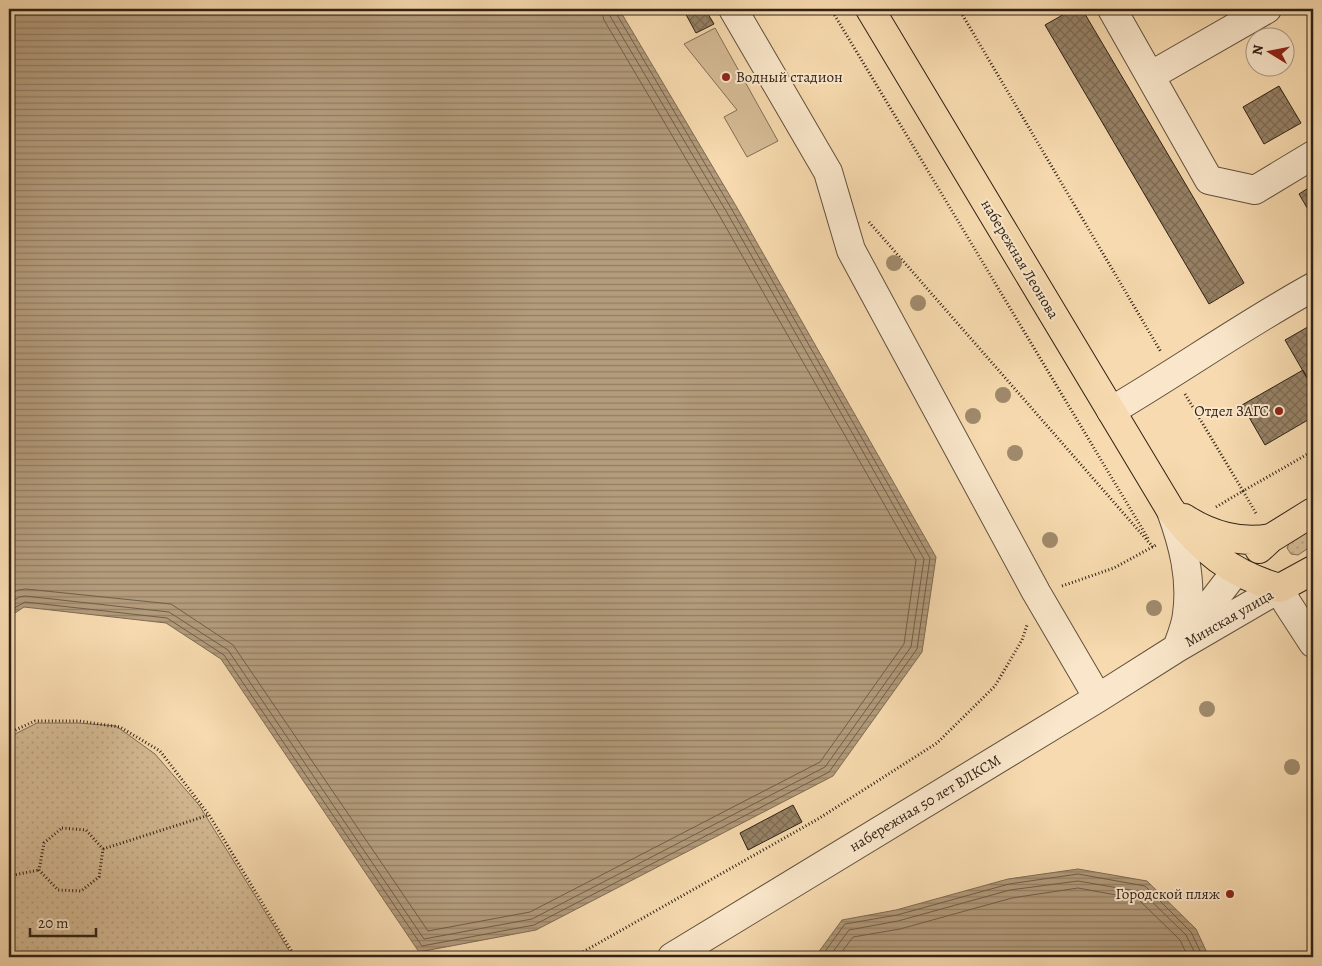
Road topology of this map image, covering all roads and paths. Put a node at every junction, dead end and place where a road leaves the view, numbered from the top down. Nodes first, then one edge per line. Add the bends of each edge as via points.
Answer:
1 (733, 9) edge
2 (831, 9) edge
3 (870, 9) edge
4 (959, 9) edge
5 (1112, 9) edge
6 (1267, 9) edge
7 (1150, 76) junction
8 (1313, 156) edge
9 (869, 221) dead end
10 (1313, 287) edge
11 (1174, 374) junction
12 (1111, 411) junction
13 (1313, 451) edge
14 (1243, 491) junction
15 (1170, 509) junction
16 (1210, 511) dead end
17 (1313, 512) edge
18 (1265, 528) junction
19 (1153, 547) junction
20 (1236, 571) junction
21 (1297, 579) edge
22 (1036, 592) junction
23 (1313, 643) edge
24 (1177, 648) junction
25 (1098, 698) junction
26 (9, 732) edge
27 (209, 815) junction
28 (103, 849) junction
29 (39, 870) junction
30 (9, 876) edge
31 (295, 957) edge
32 (574, 957) edge
33 (672, 957) edge

1 - 22 street via 828,172 851,250
2 - 19 path
3 - 12 main road, набережная Леонова
4 - 11 path
5 - 7 street
6 - 7 street
7 - 8 street via 1209,180 1255,190
9 - 19 path
10 - 11 street
11 - 12 street
11 - 14 path
12 - 15 main road, набережная Леонова
13 - 14 path
14 - 16 path
14 - 18 path
15 - 18 main road via 1190,522 1236,540 1256,541
15 - 20 main road, набережная Леонова via 1210,553
15 - 24 street via 1183,546 1188,591 1187,615
17 - 18 main road
18 - 20 main road
19 - 22 path via 1114,568
20 - 21 main road, набережная Леонова via 1257,582
20 - 24 street
21 - 23 street via 1287,603
21 - 24 street, Минская улица
22 - 25 street
22 - 32 path via 1022,640 995,686 937,743 818,819
24 - 25 street, набережная 50 лет ВЛКСМ
25 - 33 street, набережная 50 лет ВЛКСМ
26 - 27 path via 35,721 79,721 120,728 160,750
27 - 28 path
27 - 31 path
28 - 29 path via 86,830 62,828 44,843
28 - 29 path via 99,877 81,891 58,890
29 - 30 path

